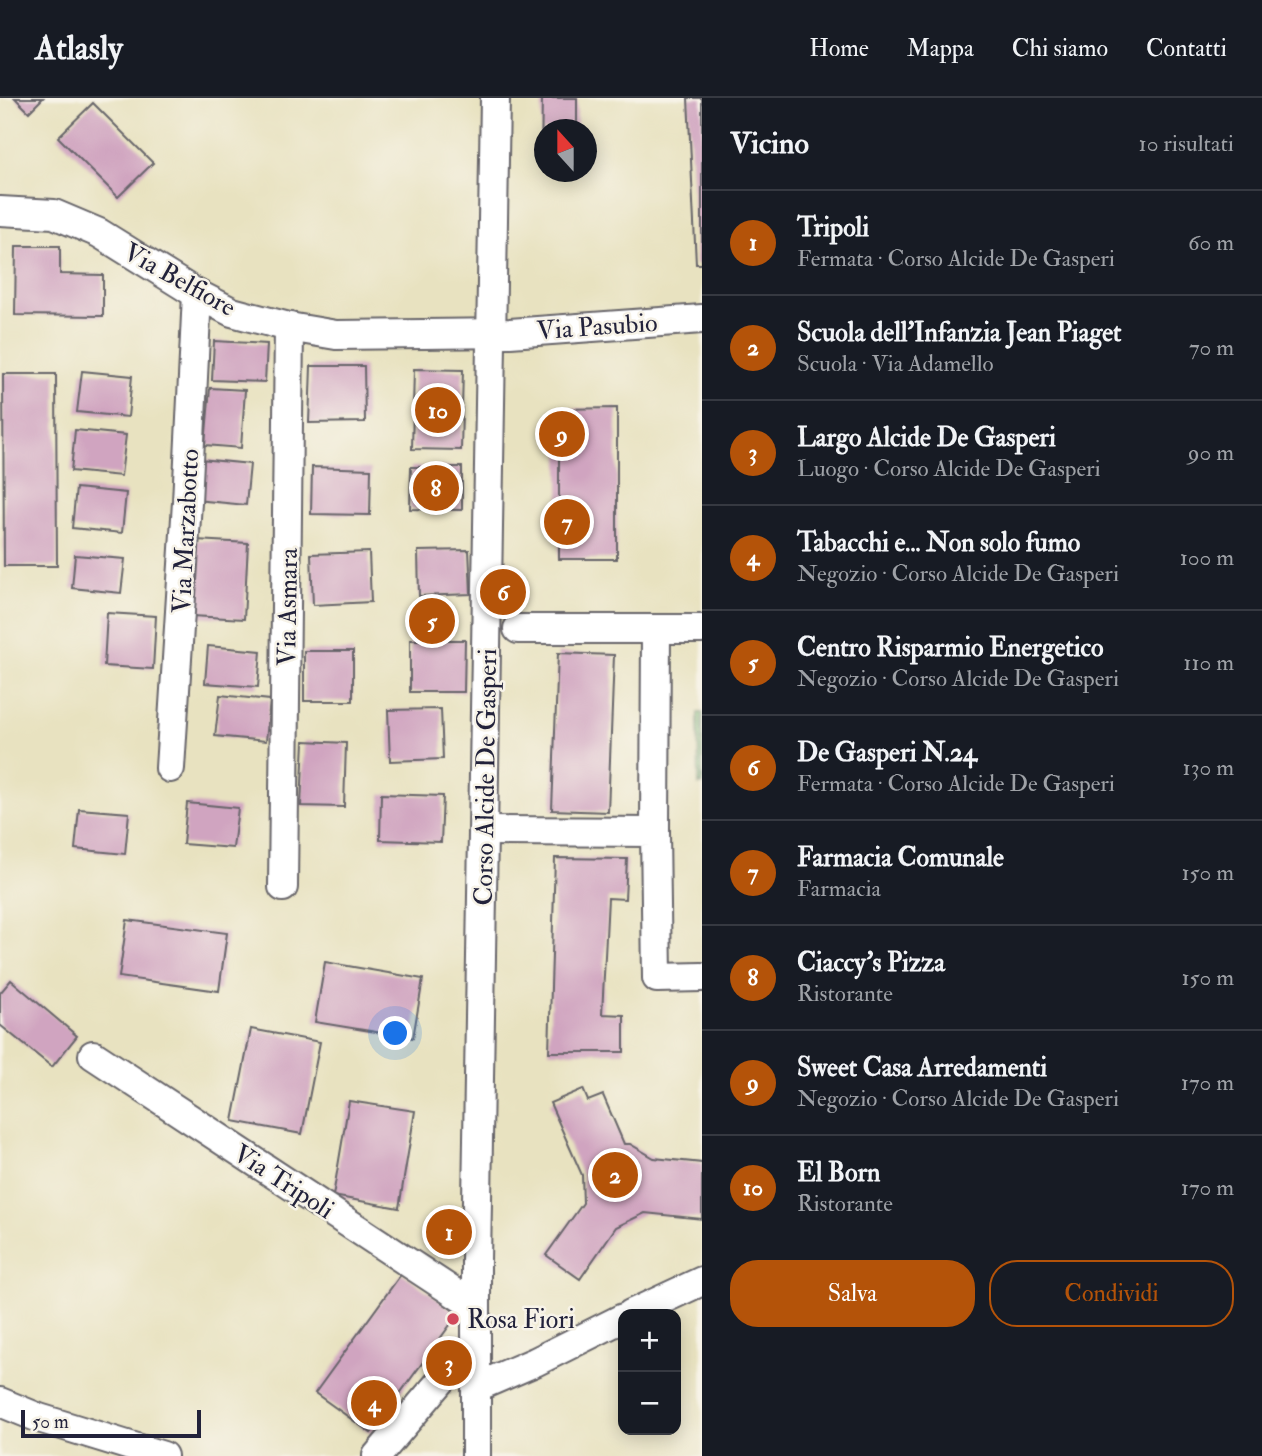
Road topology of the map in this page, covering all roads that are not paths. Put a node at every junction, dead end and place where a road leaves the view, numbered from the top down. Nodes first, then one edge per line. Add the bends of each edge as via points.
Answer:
1 (495, 98) edge
2 (0, 211) edge
3 (197, 295) junction
4 (702, 319) edge
5 (289, 327) junction
6 (492, 334) junction
7 (518, 629) dead end
8 (656, 629) junction
9 (702, 629) edge
10 (170, 768) dead end
11 (484, 831) junction
12 (655, 832) junction
13 (283, 887) dead end
14 (702, 977) edge
15 (93, 1055) dead end
16 (702, 1281) edge
17 (476, 1307) junction
18 (642, 1309) edge
19 (618, 1320) edge
20 (446, 1375) dead end
21 (477, 1387) junction
22 (0, 1402) edge
23 (163, 1456) edge
24 (377, 1456) edge
25 (476, 1456) edge

1 - 6 street, Corso Alcide De Gasperi
2 - 3 street, Via Belfiore via 54,214 99,233
3 - 5 street, Via Belfiore via 232,312
3 - 10 street, Via Marzabotto
4 - 6 street, Via Pasubio
5 - 6 street, Via Belfiore via 336,335
5 - 13 street, Via Asmara
6 - 11 street, Corso Alcide De Gasperi
7 - 8 street
8 - 9 street
8 - 12 street
11 - 12 street
11 - 17 street, Corso Alcide De Gasperi
12 - 14 street via 657,978
15 - 17 street, Via Tripoli
16 - 18 street
17 - 21 street, Corso Alcide De Gasperi
19 - 21 street
20 - 24 street
21 - 25 street, Corso Alcide De Gasperi
22 - 23 street

